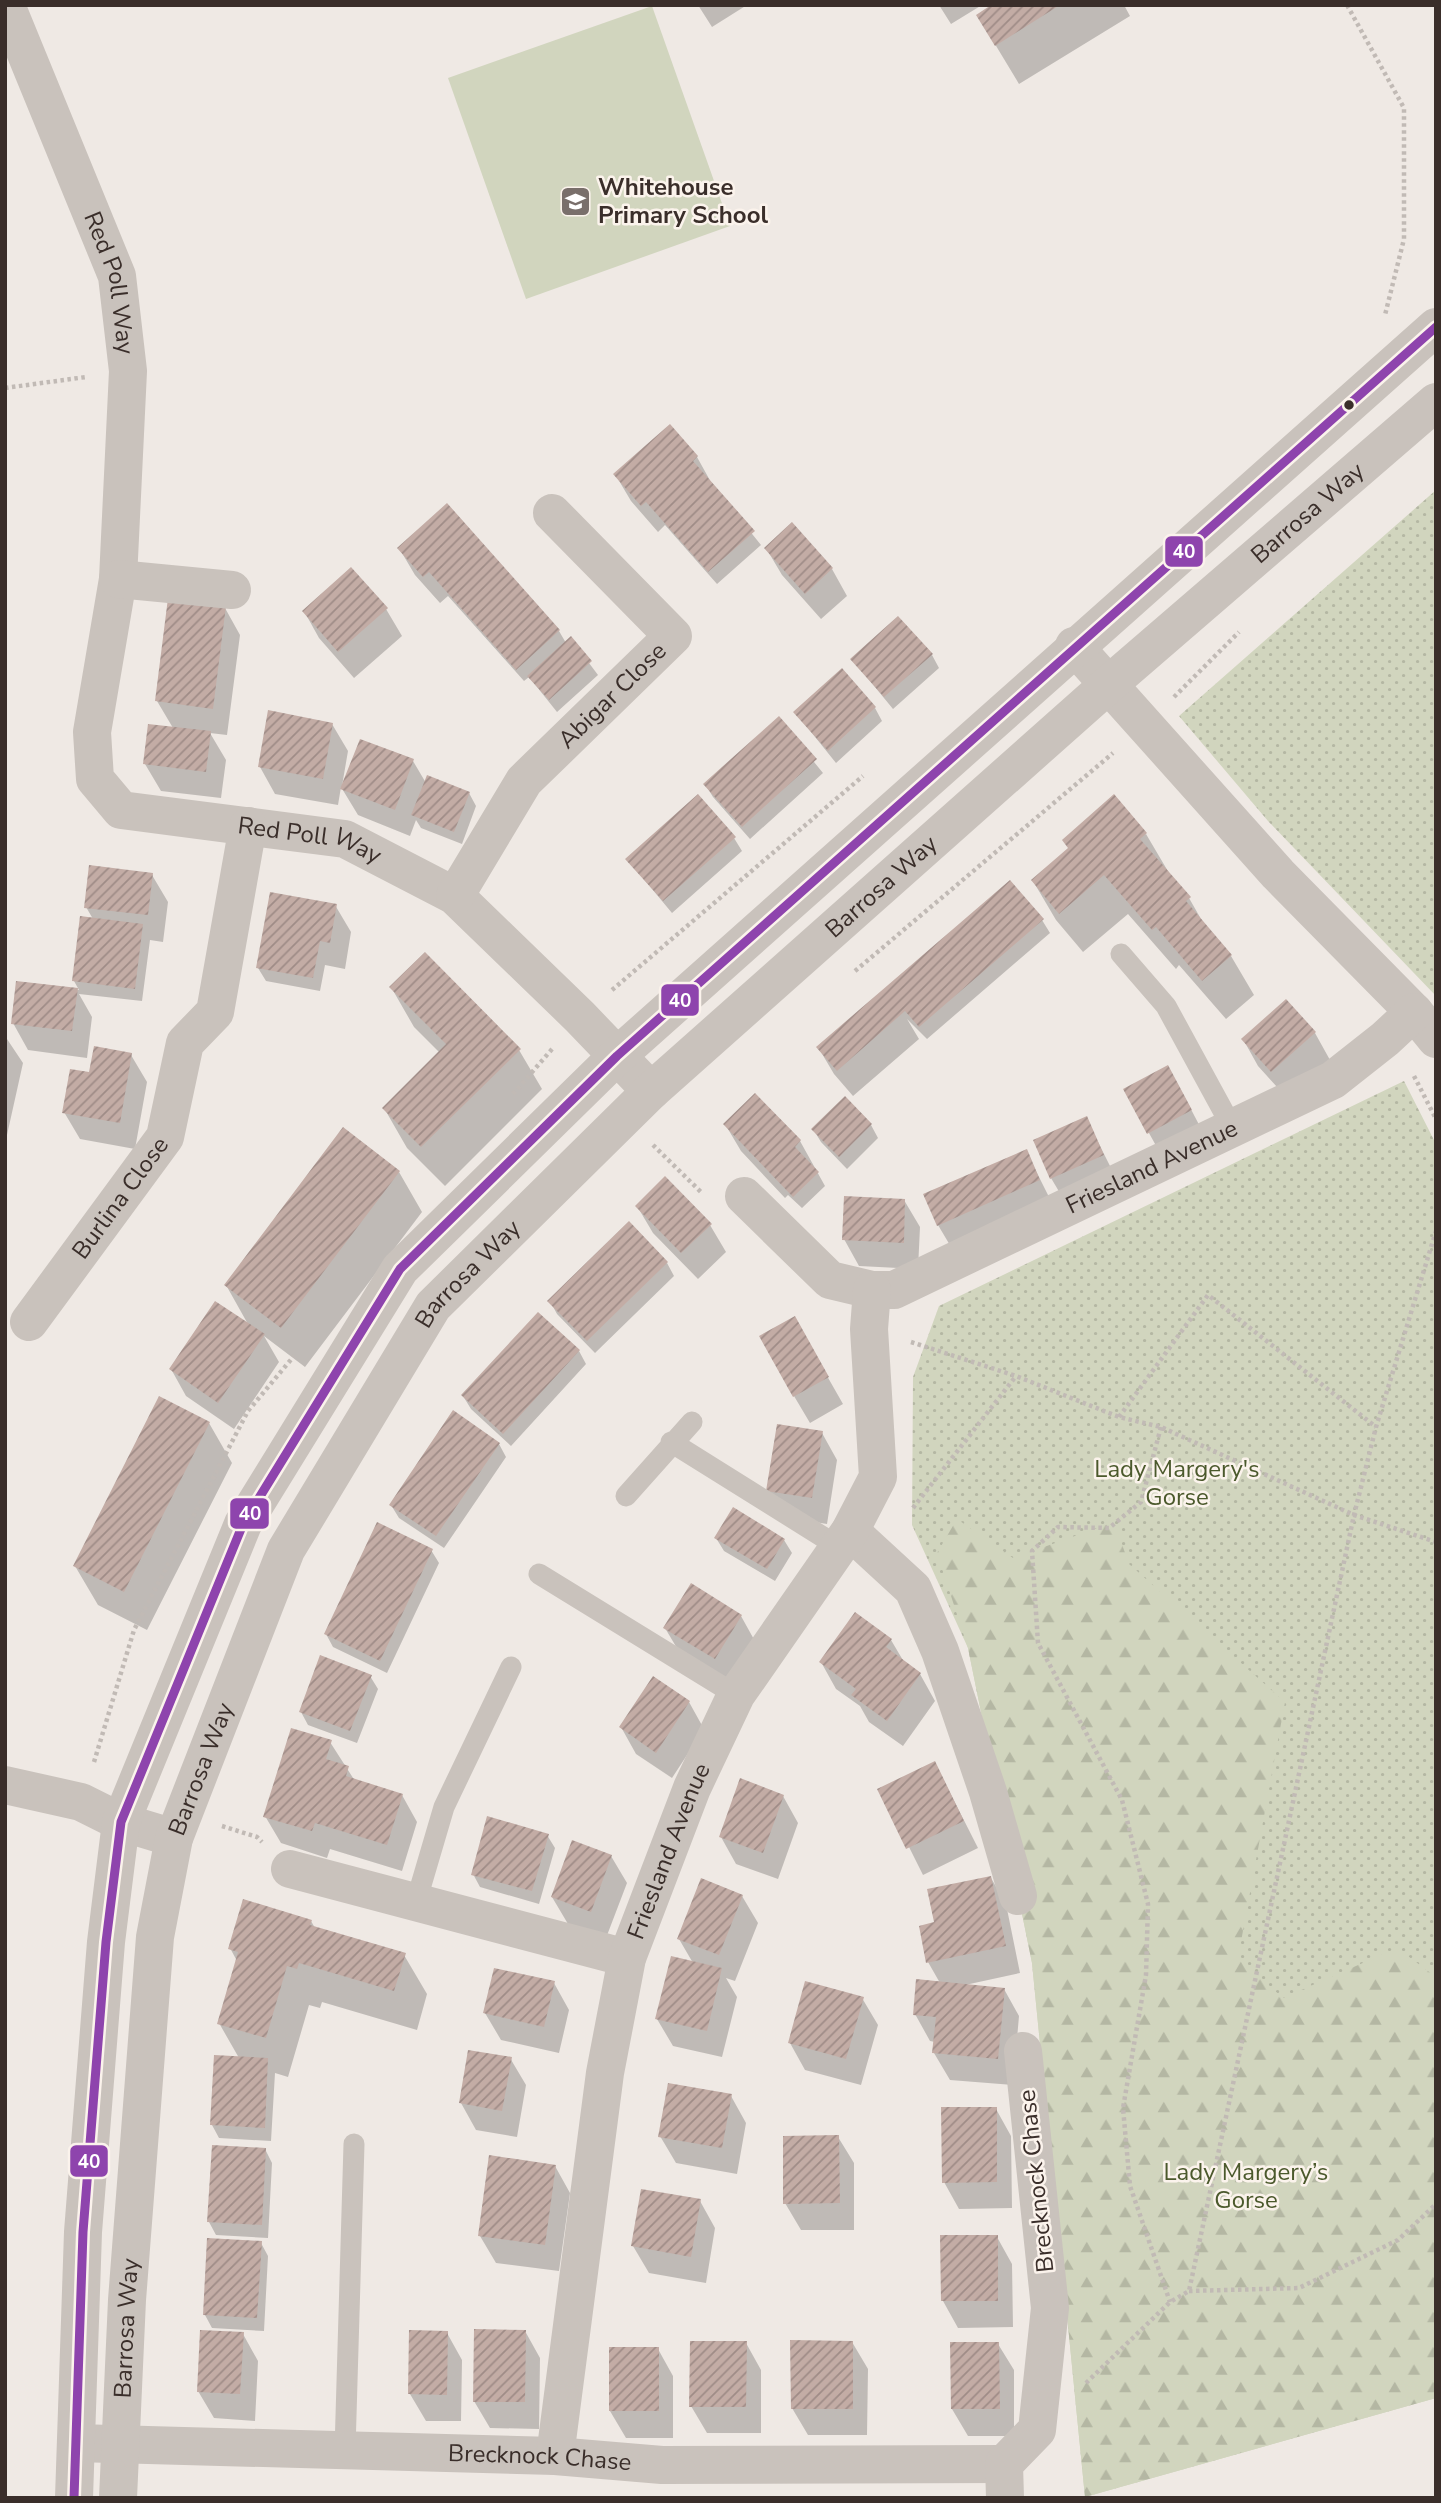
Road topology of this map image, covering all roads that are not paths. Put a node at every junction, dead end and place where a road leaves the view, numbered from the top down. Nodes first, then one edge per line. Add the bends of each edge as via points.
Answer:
1 (5, 5) edge
2 (1436, 327) edge
3 (1436, 402) edge
4 (552, 513) dead end
5 (118, 579) junction
6 (232, 590) dead end
7 (1074, 646) junction
8 (1108, 685) junction
9 (248, 826) junction
10 (455, 896) junction
11 (1121, 954) dead end
12 (1425, 1025) edge
13 (617, 1056) junction
14 (643, 1119) junction
15 (1233, 1129) junction
16 (744, 1196) road end
17 (872, 1290) junction
18 (29, 1322) dead end
19 (691, 1422) dead end
20 (671, 1442) junction
21 (626, 1496) dead end
22 (844, 1539) junction
23 (539, 1574) dead end
24 (511, 1667) dead end
25 (736, 1695) junction
26 (5, 1785) edge
27 (121, 1822) junction
28 (174, 1838) junction
29 (290, 1869) road end
30 (1018, 1896) dead end
31 (416, 1902) junction
32 (627, 1958) junction
33 (1023, 2051) dead end
34 (354, 2144) dead end
35 (76, 2443) junction
36 (120, 2443) junction
37 (345, 2450) junction
38 (555, 2456) junction
39 (1004, 2481) edge
40 (662, 2482) edge
41 (75, 2498) edge
42 (118, 2498) edge

1 - 5 street, Red Poll Way via 117,276 128,371
2 - 7 street, Barrosa Way
3 - 8 street, Barrosa Way
4 - 10 street, Abigar Close via 673,636 524,781
5 - 6 street
5 - 9 street, Red Poll Way via 92,732 95,779 121,810
7 - 8 street
7 - 13 street, Barrosa Way
8 - 12 street via 1278,874
8 - 14 street, Barrosa Way
9 - 10 street, Red Poll Way via 345,839
9 - 18 street, Burlina Close via 215,1012 185,1043 166,1138
10 - 13 street, Red Poll Way
11 - 15 lane via 1166,1006
12 - 15 street, Friesland Avenue via 1333,1080
13 - 14 street, Red Poll Way
13 - 27 street, Barrosa Way via 400,1269 243,1524
14 - 28 street, Barrosa Way via 433,1306 286,1550
15 - 17 street, Friesland Avenue via 894,1290
16 - 17 street, Friesland Avenue via 830,1280
17 - 22 street, Friesland Avenue via 869,1329 878,1477
19 - 20 lane
20 - 21 lane
20 - 22 lane
22 - 25 street, Friesland Avenue
22 - 30 street via 913,1588 940,1651
23 - 25 lane
24 - 31 lane via 444,1807
25 - 32 street, Friesland Avenue via 692,1788
26 - 27 street via 81,1802
27 - 28 street
27 - 35 street, Barrosa Way via 106,1942 83,2232
28 - 36 street, Barrosa Way via 153,1951
29 - 31 street
31 - 32 street
32 - 38 street, Friesland Avenue via 605,2073
33 - 39 street, Brecknock Chase via 1050,2308 1037,2430
34 - 37 lane
35 - 36 street, Brecknock Chase
35 - 41 street, Barrosa Way
36 - 37 street, Brecknock Chase
36 - 42 street, Barrosa Way
37 - 38 street, Brecknock Chase
38 - 40 street, Brecknock Chase
39 - 40 street, Brecknock Chase

